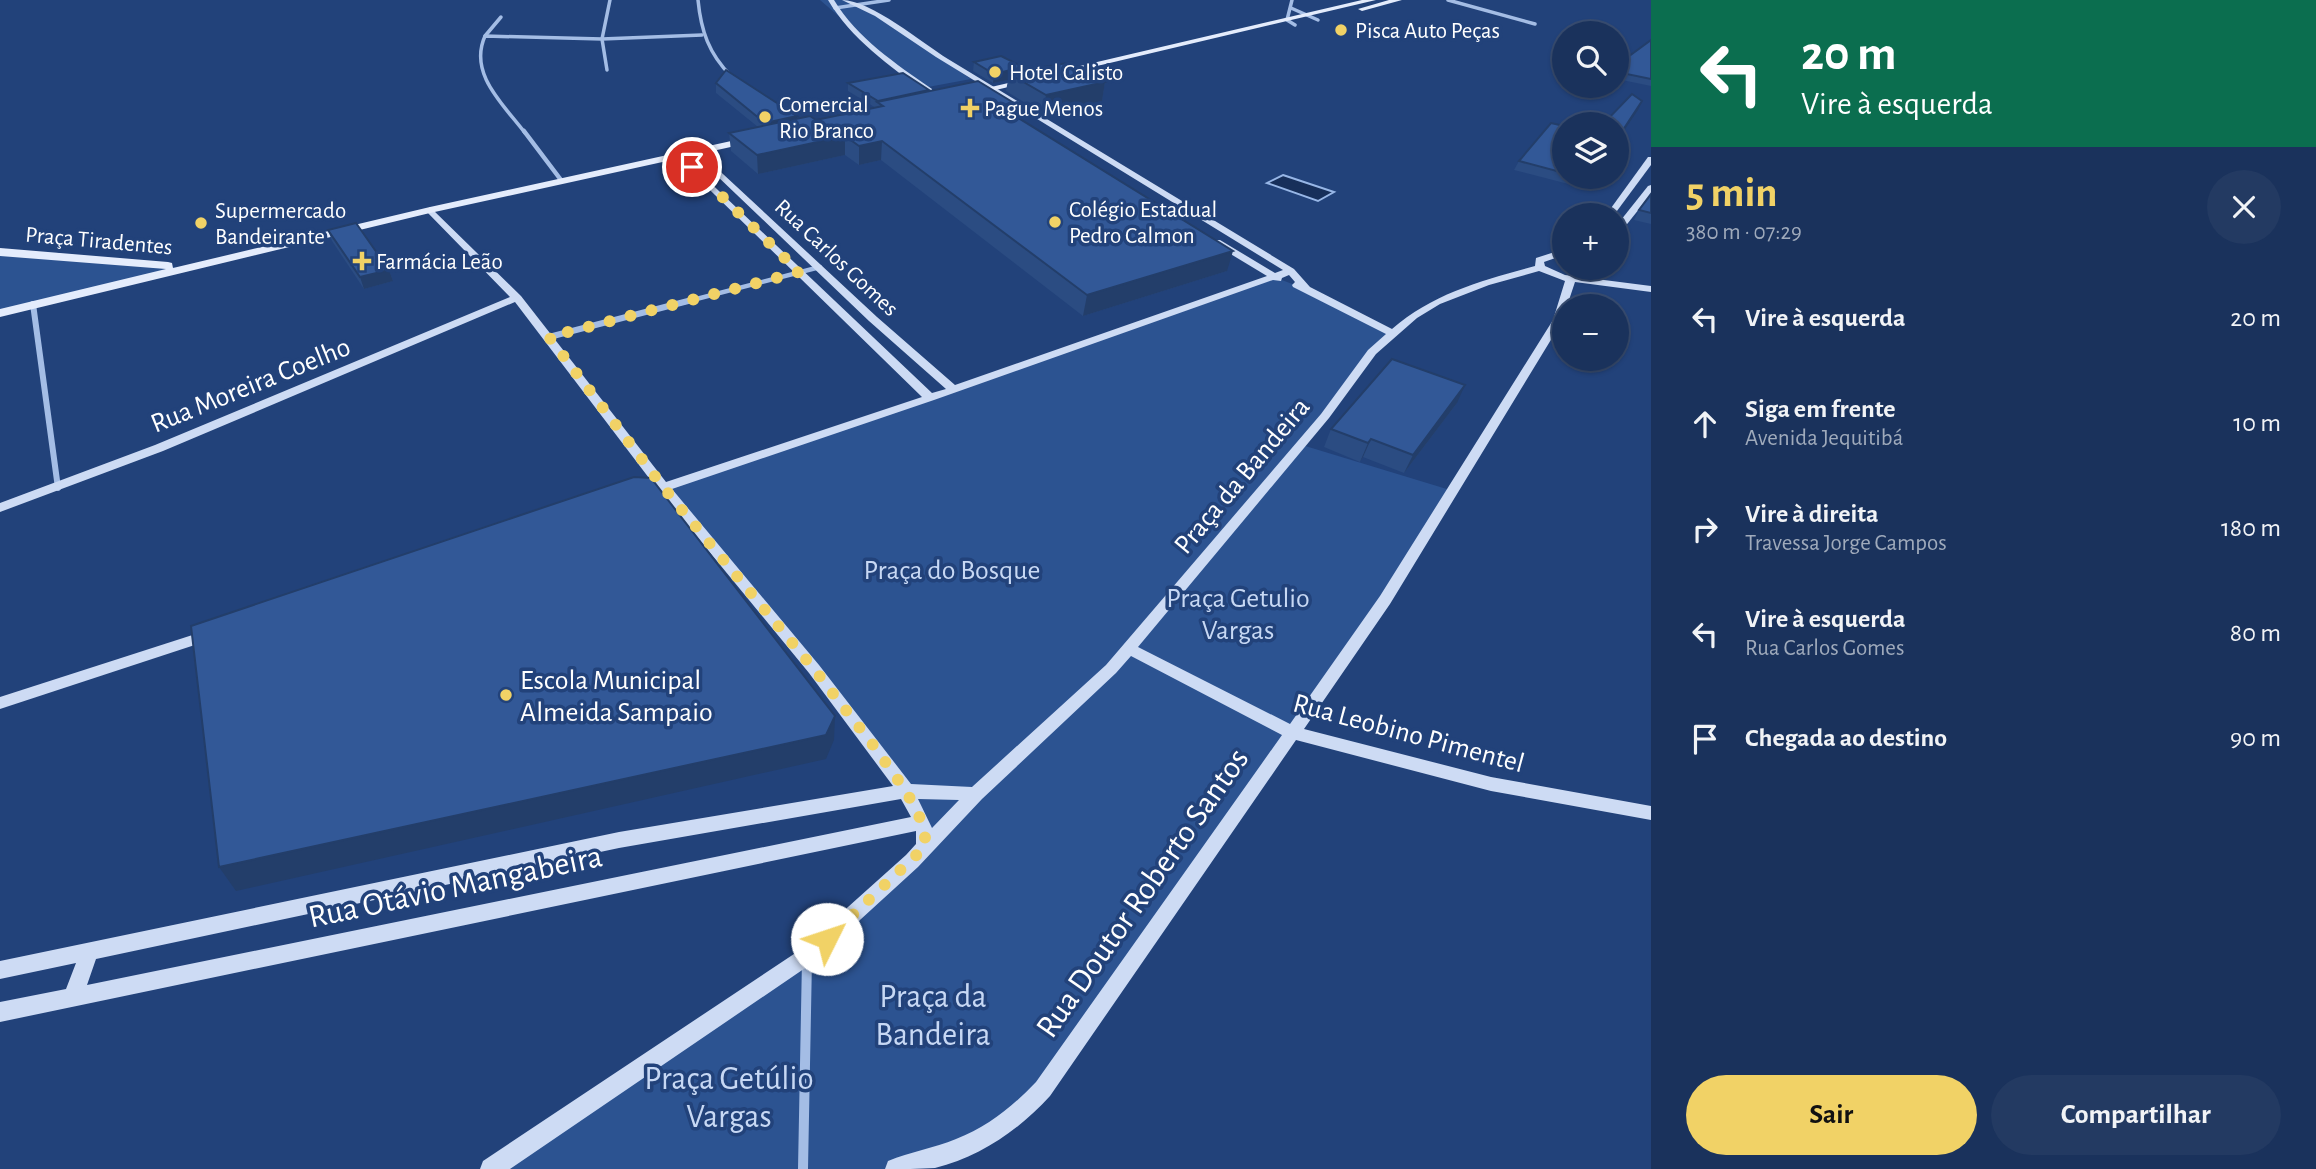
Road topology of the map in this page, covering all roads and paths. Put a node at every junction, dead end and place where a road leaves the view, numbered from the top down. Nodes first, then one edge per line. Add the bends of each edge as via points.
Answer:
1 (610, 0) edge
2 (698, 0) edge
3 (831, 0) edge
4 (845, 0) edge
5 (889, 0) edge
6 (1292, 0) edge
7 (1372, 0) edge
8 (1398, 0) edge
9 (1448, 0) edge
10 (857, 5) junction
11 (835, 8) junction
12 (1291, 8) junction
13 (1307, 15) junction
14 (501, 17) dead end
15 (1318, 20) junction
16 (1291, 23) junction
17 (1535, 24) dead end
18 (702, 35) junction
19 (485, 36) junction
20 (602, 39) junction
21 (1114, 60) junction
22 (1124, 65) junction
23 (607, 70) dead end
24 (731, 76) edge
25 (987, 92) junction
26 (933, 94) edge
27 (955, 98) edge
28 (1007, 110) edge
29 (762, 138) edge
30 (696, 151) junction
31 (679, 155) junction
32 (1651, 159) edge
33 (1646, 173) edge
34 (722, 176) junction
35 (561, 180) junction
36 (704, 180) junction
37 (1651, 188) edge
38 (1621, 203) edge
39 (430, 210) junction
40 (1629, 216) edge
41 (1204, 234) edge
42 (0, 252) edge
43 (1552, 259) edge
44 (820, 267) junction
45 (182, 268) junction
46 (1540, 268) junction
47 (1291, 271) junction
48 (799, 272) junction
49 (1552, 274) edge
50 (1274, 278) junction
51 (1576, 280) edge
52 (1604, 280) edge
53 (1305, 288) junction
54 (1651, 289) edge
55 (517, 298) junction
56 (33, 304) junction
57 (0, 313) edge
58 (873, 319) junction
59 (852, 324) junction
60 (1393, 333) junction
61 (549, 337) junction
62 (953, 389) junction
63 (930, 398) junction
64 (663, 487) junction
65 (58, 488) junction
66 (624, 500) edge
67 (0, 508) edge
68 (221, 631) edge
69 (1128, 648) junction
70 (0, 703) edge
71 (1292, 732) junction
72 (906, 791) junction
73 (976, 794) junction
74 (1651, 813) edge
75 (922, 822) junction
76 (925, 847) junction
77 (90, 950) junction
78 (807, 956) junction
79 (0, 970) edge
80 (74, 995) junction
81 (0, 1012) edge
82 (491, 1169) edge
83 (803, 1169) edge
84 (896, 1169) edge

1 - 20 street
2 - 18 street
3 - 11 street
4 - 10 street
5 - 10 street
6 - 12 street
7 - 13 main road
8 - 15 main road
9 - 17 street
10 - 11 street
10 - 25 street
11 - 26 street via 877,50
12 - 13 street
12 - 16 street
13 - 15 street
13 - 16 main road
14 - 19 street
15 - 16 main road
16 - 21 main road
16 - 22 main road
18 - 20 street
18 - 24 street via 710,55
19 - 20 street
19 - 35 street via 480,59 485,80
20 - 23 street
21 - 22 main road
21 - 25 main road
22 - 25 main road
25 - 27 main road
25 - 28 street
25 - 47 street
29 - 30 main road
30 - 31 main road
30 - 34 street, Rua Carlos Gomes
31 - 35 main road
31 - 36 street, Rua Carlos Gomes
32 - 33 street
33 - 38 street
34 - 36 street
34 - 44 street, Rua Carlos Gomes
35 - 39 main road
36 - 48 street, Rua Carlos Gomes
37 - 40 street
39 - 45 main road
39 - 55 street
41 - 50 street
42 - 45 main road, Praça Tiradentes
43 - 46 street via 1539,260
44 - 48 street
44 - 58 street, Rua Carlos Gomes
45 - 56 main road, Praça Tiradentes
46 - 49 street
46 - 60 street, Praça da Bandeira via 1436,302
47 - 50 street
47 - 53 street
48 - 59 street, Rua Carlos Gomes
48 - 61 street
50 - 53 street
50 - 62 street
51 - 71 street, Rua Doutor Roberto Santos via 1544,344 1385,600
52 - 54 street
53 - 60 street
55 - 61 street
55 - 65 street, Rua Moreira Coelho
56 - 57 main road, Praça Tiradentes
56 - 65 street
58 - 59 street
58 - 62 street, Rua Carlos Gomes
59 - 63 street, Rua Carlos Gomes
60 - 69 street, Praça da Bandeira via 1372,352 1325,416
61 - 64 street
62 - 63 street
63 - 64 street
64 - 66 street
64 - 72 street via 814,669
65 - 67 street, Rua Moreira Coelho
68 - 70 street
69 - 71 street, Rua Leobino Pimentel
69 - 73 street, Praça da Bandeira via 1102,678
71 - 74 street, Rua Leobino Pimentel via 1491,784
71 - 84 street, Rua Doutor Roberto Santos via 1024,1112 988,1137
72 - 73 street
72 - 75 street
72 - 77 street, Rua Otávio Mangabeira via 619,840
73 - 76 street, Praça da Bandeira
75 - 76 street
75 - 80 street, Rua Otávio Mangabeira
76 - 78 street, Praça da Bandeira
77 - 79 street, Rua Otávio Mangabeira
77 - 80 street
78 - 82 street, Praça da Bandeira
78 - 83 street
80 - 81 street, Rua Otávio Mangabeira

